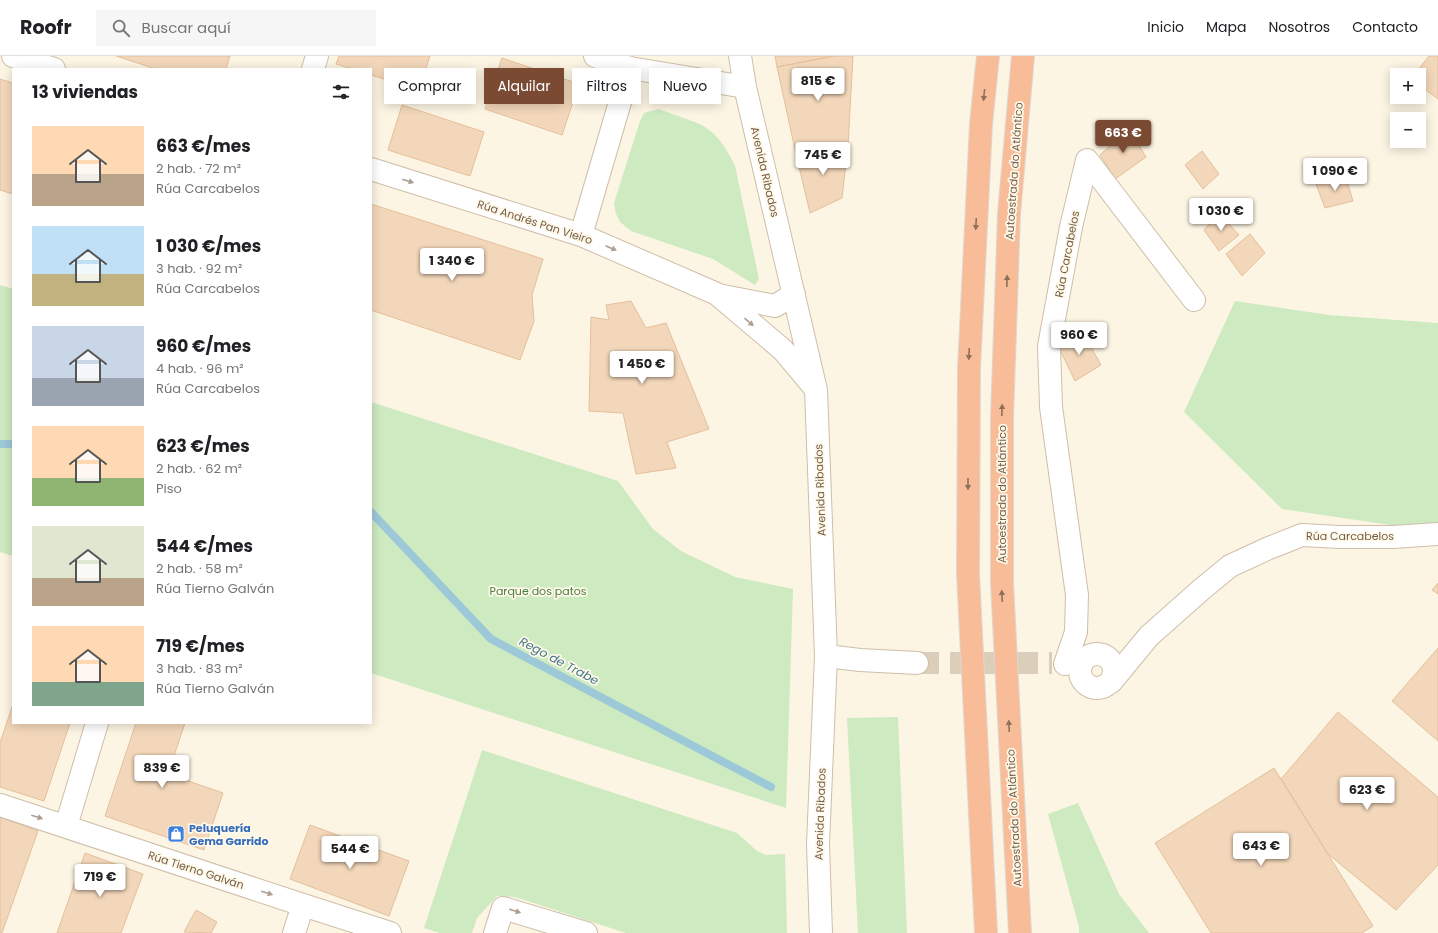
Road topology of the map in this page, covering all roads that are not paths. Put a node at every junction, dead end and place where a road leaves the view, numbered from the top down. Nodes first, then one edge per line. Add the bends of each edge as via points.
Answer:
1 (13, 56) edge
2 (317, 56) edge
3 (595, 56) edge
4 (740, 56) edge
5 (988, 56) edge
6 (1023, 56) edge
7 (51, 68) edge
8 (313, 68) edge
9 (630, 68) edge
10 (641, 70) edge
11 (745, 87) junction
12 (619, 104) edge
13 (372, 169) edge
14 (581, 235) junction
15 (717, 294) junction
16 (794, 294) junction
17 (1194, 300) dead end
18 (816, 390) junction
19 (1438, 534) edge
20 (1149, 636) junction
21 (1102, 655) junction
22 (826, 656) junction
23 (917, 663) tunnel mouth
24 (1066, 665) junction
25 (1111, 682) junction
26 (97, 724) edge
27 (0, 804) edge
28 (66, 826) junction
29 (303, 905) junction
30 (294, 933) edge
31 (390, 933) edge
32 (495, 933) edge
33 (586, 933) edge
34 (821, 933) edge
35 (986, 933) edge
36 (1020, 933) edge

1 - 7 street
2 - 8 street
3 - 9 street
4 - 11 street, Avenida Ribados
5 -> 35 highway via 981,124 968,384 968,574
36 -> 6 highway, Autoestrada do Atlántico via 1002,583 1002,434 1009,214
10 - 11 street
11 - 16 street, Avenida Ribados
12 - 14 street
13 -> 14 street, Rúa Andrés Pan Vieiro
14 -> 15 street, Rúa Andrés Pan Vieiro
15 - 16 street, Rúa Andrés Pan Vieiro via 775,306
15 -> 18 street, Rúa Andrés Pan Vieiro via 783,350
16 - 18 street, Avenida Ribados
17 - 24 street, Rúa Carcabelos via 1088,160 1071,227 1049,346 1051,407 1077,595 1076,632
18 - 22 street, Avenida Ribados
19 - 20 street, Rúa Carcabelos via 1340,537 1302,535 1230,566
20 - 21 street, Rúa Carcabelos
20 - 25 street, Rúa Carcabelos
21 - 24 street, Rúa Carcabelos via 1095,654 1083,661
21 - 25 street via 1108,658 1114,669
22 - 23 street
22 - 34 street, Avenida Ribados via 818,844
24 - 25 street via 1080,674 1086,685 1093,688 1100,689
26 - 28 street
27 -> 28 street, Rúa Tierno Galván
28 -> 29 street, Rúa Tierno Galván
29 - 30 street
29 - 31 street, Rúa Tierno Galván
32 -> 33 street via 503,908

